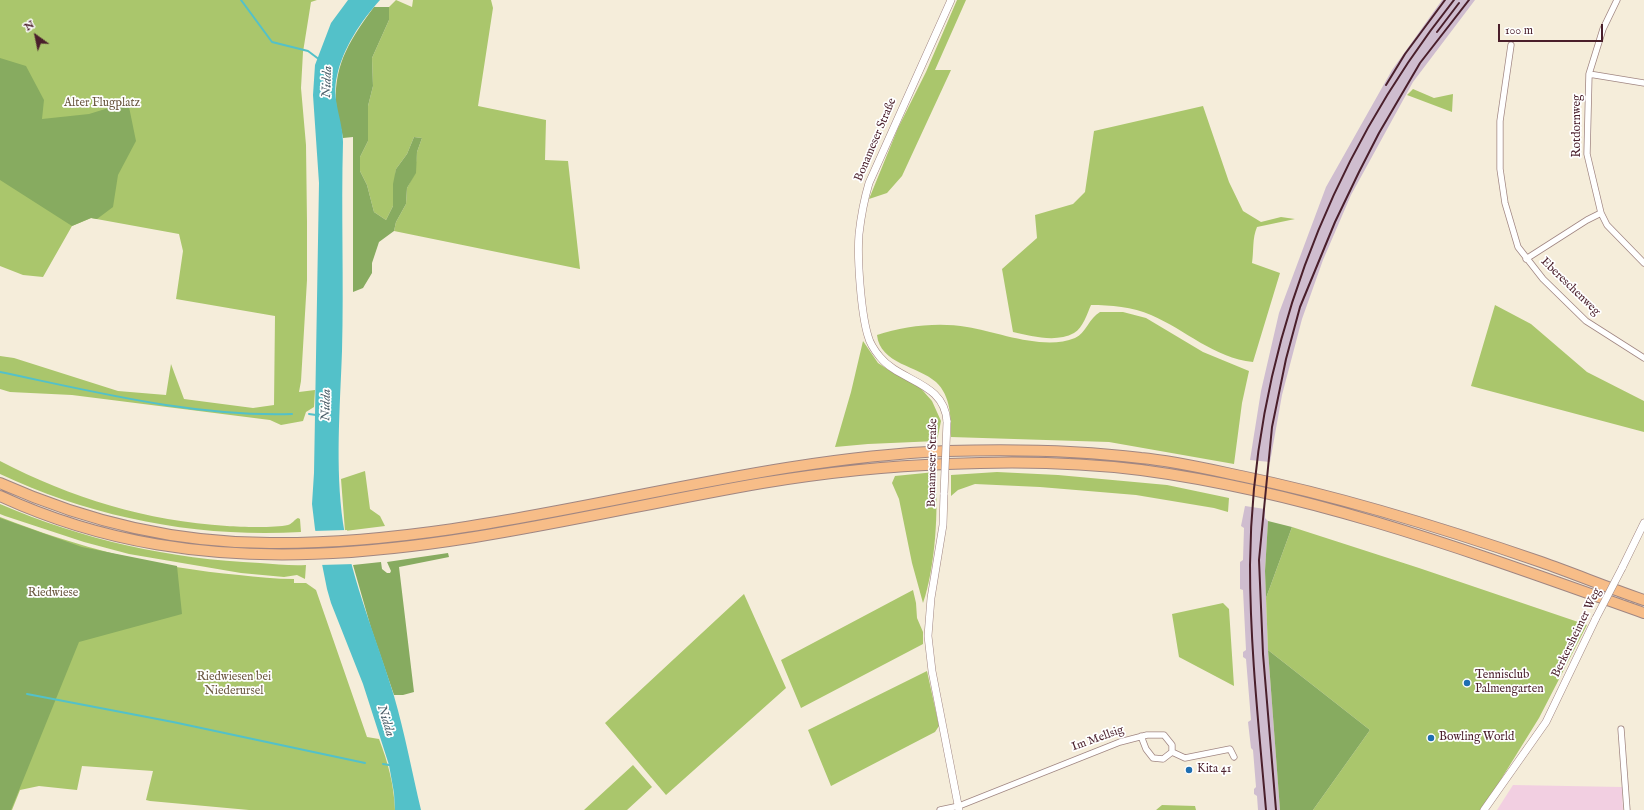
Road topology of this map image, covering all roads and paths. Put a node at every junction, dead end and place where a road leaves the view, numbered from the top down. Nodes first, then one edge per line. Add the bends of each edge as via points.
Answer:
1 (951, 0) edge
2 (1617, 0) edge
3 (1511, 45) dead end
4 (1589, 74) junction
5 (1644, 83) edge
6 (1601, 213) junction
7 (1526, 259) junction
8 (1644, 263) edge
9 (1644, 358) edge
10 (0, 482) edge
11 (0, 496) edge
12 (1644, 523) edge
13 (1644, 600) edge
14 (1644, 613) edge
15 (1621, 729) dead end
16 (1141, 736) junction
17 (1172, 752) junction
18 (1234, 757) dead end
19 (959, 808) edge
20 (940, 810) edge
21 (1484, 810) edge
22 (1627, 810) edge

1 - 19 street, Bonameser Straße, bridge via 869,183 862,209 859,236 862,299 870,341 886,363 930,390 943,409 946,422 942,525 928,636 932,671
2 - 4 street, Rotdornweg via 1603,29
3 - 7 street, Ebereschenweg via 1500,121 1500,169 1513,233
4 - 5 street
4 - 6 street, Rotdornweg via 1586,154
6 - 7 street
6 - 8 street, Rotdornweg via 1607,225
7 - 9 street, Ebereschenweg via 1586,321
10 - 13 highway via 74,512 128,527 207,540 268,544 352,541 499,522 720,478 876,456 951,451 1054,452 1145,458 1278,484 1376,510 1505,550
11 - 14 highway via 70,522 126,538 171,547 250,555 308,555 354,553 498,534 750,485 846,472 951,464 1087,466 1144,470 1288,498 1364,519 1457,547
12 - 21 street, Berkersheimer Weg, bridge via 1546,722
15 - 22 street
16 - 17 street, Im Mellsig via 1164,735 1172,745
16 - 17 street via 1146,750 1153,758 1163,759
16 - 19 street, Im Mellsig via 1120,742
17 - 18 street via 1185,758 1230,749
19 - 20 street, Im Mellsig

